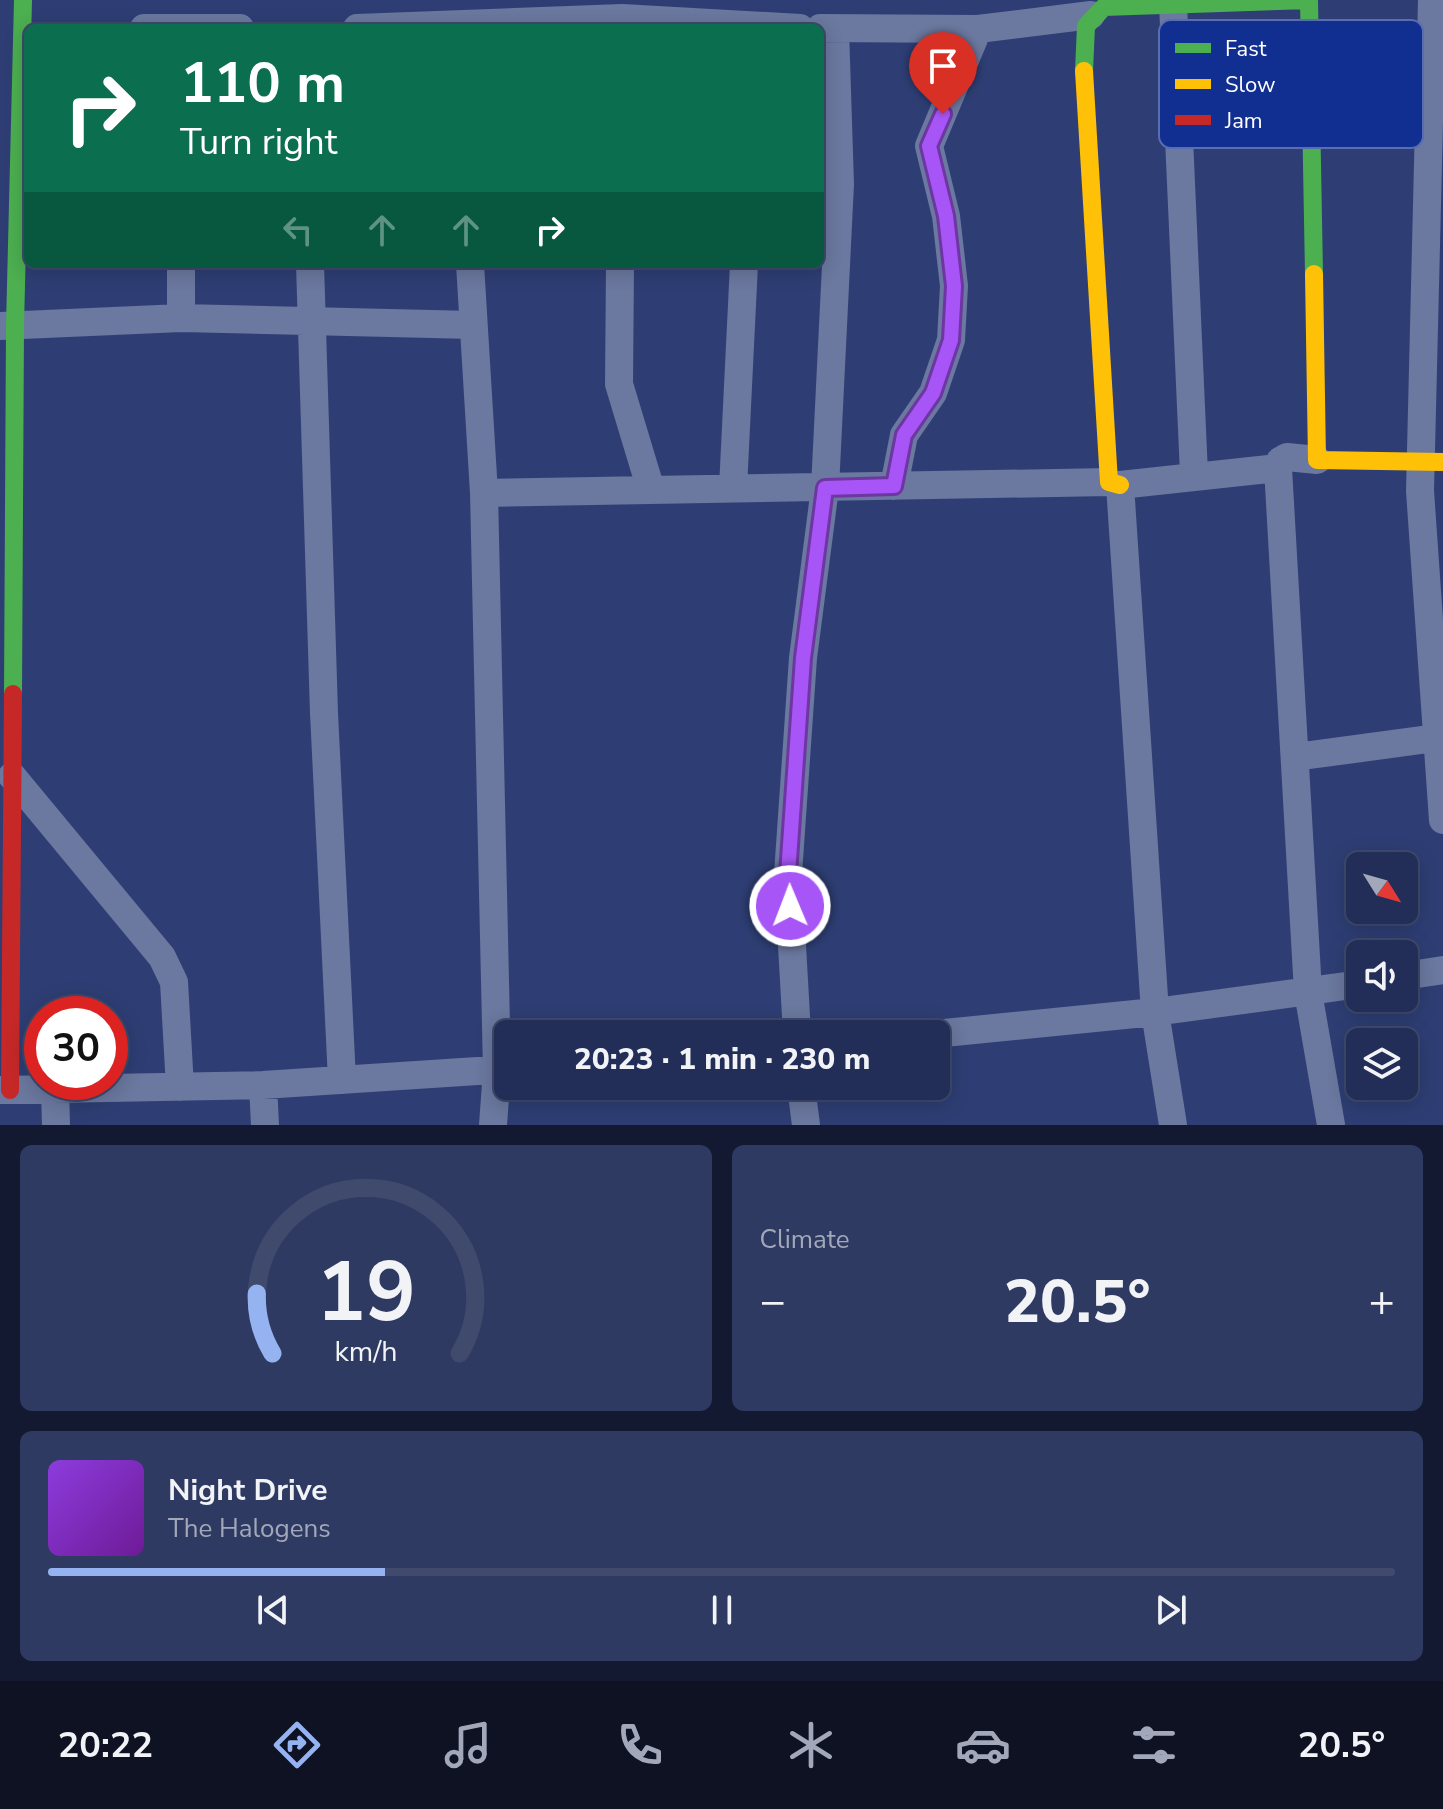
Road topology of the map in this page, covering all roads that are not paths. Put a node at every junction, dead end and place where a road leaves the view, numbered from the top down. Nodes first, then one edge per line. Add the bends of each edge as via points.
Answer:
1 (23, 0) edge
2 (1432, 0) edge
3 (1173, 4) junction
4 (624, 15) edge
5 (1091, 15) junction
6 (1174, 20) edge
7 (1309, 20) edge
8 (25, 24) edge
9 (490, 24) edge
10 (715, 24) edge
11 (828, 28) edge
12 (978, 29) junction
13 (24, 67) edge
14 (1179, 148) edge
15 (1312, 148) edge
16 (1434, 183) edge
17 (830, 184) edge
18 (181, 268) edge
19 (310, 268) edge
20 (470, 268) edge
21 (620, 268) edge
22 (744, 268) edge
23 (181, 318) junction
24 (312, 321) junction
25 (473, 325) junction
26 (8, 326) edge
27 (1317, 460) junction
28 (1432, 462) edge
29 (1278, 468) junction
30 (1194, 474) junction
31 (1115, 483) junction
32 (894, 486) junction
33 (733, 488) junction
34 (825, 488) junction
35 (651, 490) junction
36 (484, 493) junction
37 (1436, 738) junction
38 (1295, 757) junction
39 (12, 776) junction
40 (1443, 820) edge
41 (1443, 970) edge
42 (1418, 974) edge
43 (1346, 986) edge
44 (1308, 992) junction
45 (1155, 1012) junction
46 (500, 1020) edge
47 (796, 1020) edge
48 (950, 1032) edge
49 (494, 1070) edge
50 (342, 1080) junction
51 (263, 1085) junction
52 (180, 1087) junction
53 (128, 1088) edge
54 (5, 1090) edge
55 (55, 1100) edge
56 (497, 1100) edge
57 (803, 1100) edge
58 (56, 1125) edge
59 (265, 1125) edge
60 (493, 1125) edge
61 (806, 1125) edge
62 (1173, 1125) edge
63 (1331, 1125) edge

1 - 8 street
2 - 16 street
3 - 5 street via 1104,7
3 - 6 street
3 - 7 street via 1309,0
4 - 9 street
4 - 10 street
5 - 12 street
5 - 31 street via 1083,28 1083,51
11 - 12 street
11 - 17 street
12 - 32 street via 929,146 946,216 954,286 951,340 933,393 904,435
13 - 26 street
14 - 30 street
15 - 27 street
16 - 28 street
17 - 34 street
18 - 23 street
19 - 24 street
20 - 25 street
21 - 35 street via 619,384
22 - 33 street
23 - 24 street
23 - 26 street
24 - 25 street
24 - 50 street
25 - 36 street
26 - 39 street
27 - 28 street
27 - 29 street via 1287,457
28 - 37 street
29 - 30 street
29 - 38 street
30 - 31 street
31 - 32 street
31 - 45 street
32 - 34 street
33 - 34 street
33 - 35 street
34 - 47 street via 803,658 788,874
35 - 36 street
36 - 46 street
37 - 38 street
37 - 40 street
38 - 44 street
39 - 52 street via 162,957 174,982
39 - 54 street
41 - 42 street
43 - 44 street
44 - 45 street
44 - 63 street
45 - 48 street
45 - 62 street
49 - 50 street
50 - 51 street
51 - 52 street
51 - 59 street
52 - 53 street
55 - 58 street
56 - 60 street
57 - 61 street

